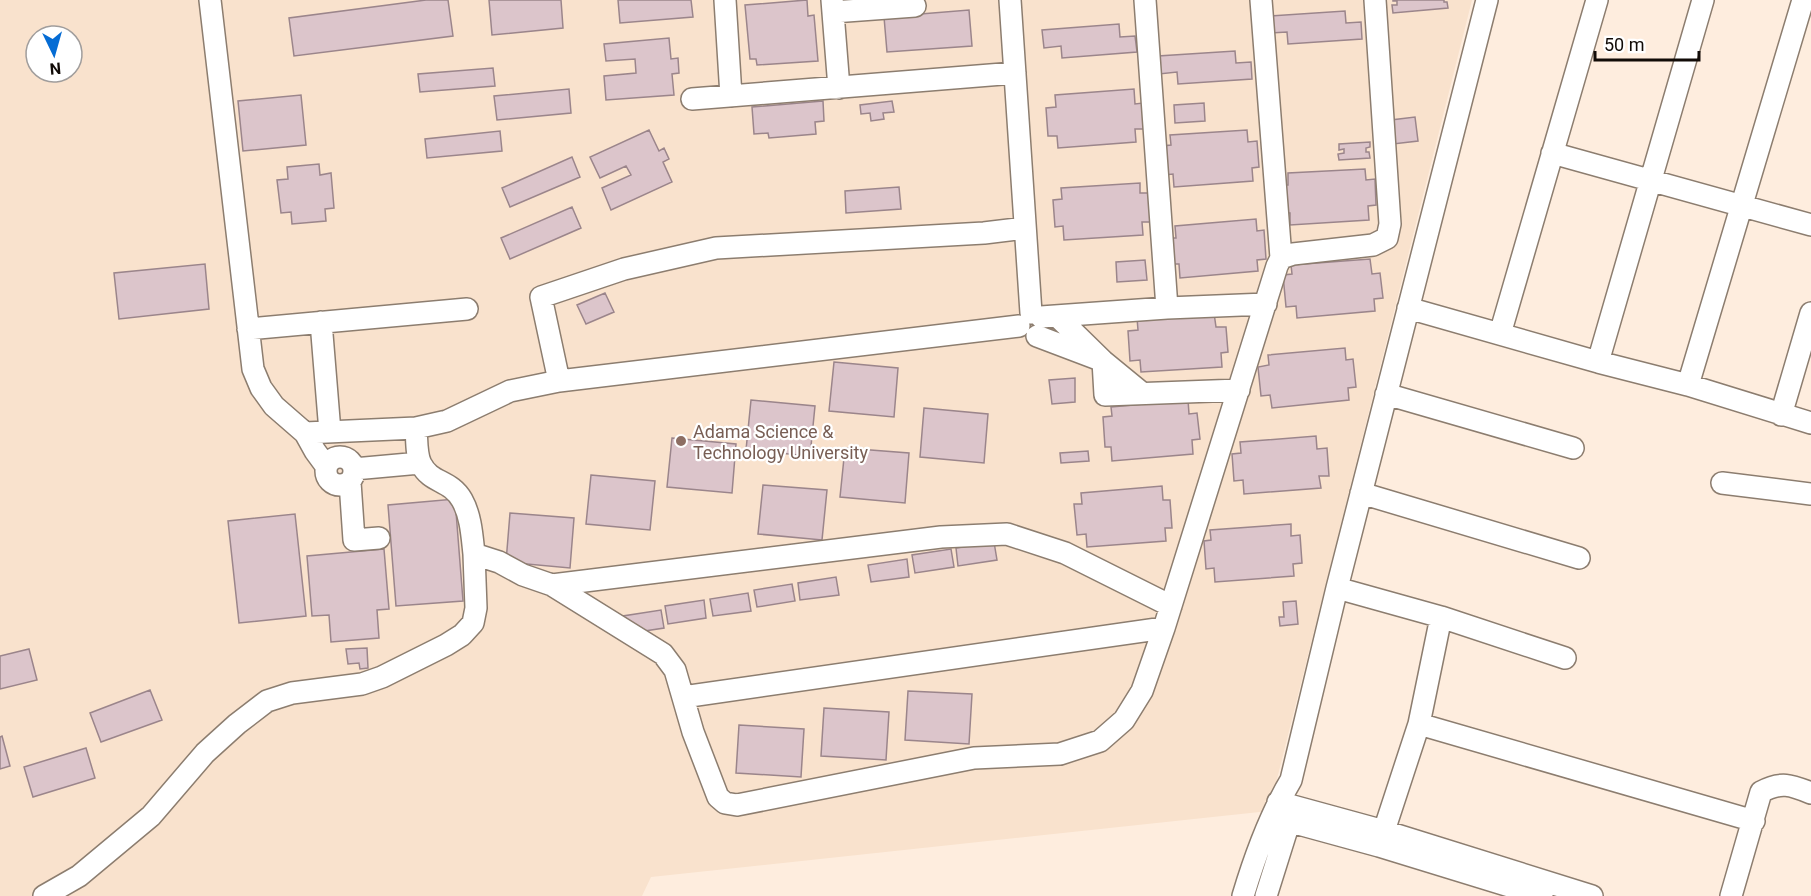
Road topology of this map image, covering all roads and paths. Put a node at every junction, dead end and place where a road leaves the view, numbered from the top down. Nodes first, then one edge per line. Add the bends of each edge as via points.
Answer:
1 (210, 0) edge
2 (725, 0) edge
3 (1010, 0) edge
4 (1145, 0) edge
5 (1261, 0) edge
6 (1375, 0) edge
7 (1487, 0) edge
8 (1597, 0) edge
9 (1703, 0) edge
10 (1803, 0) edge
11 (832, 6) edge
12 (915, 6) edge
13 (1015, 73) junction
14 (839, 88) junction
15 (731, 96) junction
16 (692, 99) dead end
17 (1552, 153) junction
18 (1651, 180) junction
19 (1741, 205) junction
20 (1811, 225) edge
21 (1024, 228) junction
22 (1281, 258) junction
23 (1266, 304) junction
24 (1167, 308) junction
25 (1408, 308) junction
26 (467, 309) dead end
27 (1811, 313) edge
28 (321, 322) junction
29 (1037, 322) junction
30 (248, 330) junction
31 (1500, 334) junction
32 (1103, 361) junction
33 (1598, 362) junction
34 (560, 381) junction
35 (1688, 386) junction
36 (1239, 390) junction
37 (1386, 394) junction
38 (1781, 415) junction
39 (1811, 423) edge
40 (416, 428) junction
41 (334, 431) junction
42 (305, 433) junction
43 (1573, 448) dead end
44 (420, 463) junction
45 (342, 468) junction
46 (1722, 483) dead end
47 (1361, 493) junction
48 (1811, 494) edge
49 (379, 538) dead end
50 (474, 554) junction
51 (1579, 558) dead end
52 (552, 585) junction
53 (1337, 588) junction
54 (1171, 606) junction
55 (1441, 617) junction
56 (1164, 628) junction
57 (1565, 658) dead end
58 (683, 697) junction
59 (1419, 724) junction
60 (1811, 793) edge
61 (1283, 812) junction
62 (1754, 821) junction
63 (1382, 838) junction
64 (44, 896) edge
65 (1243, 896) edge
66 (1266, 896) edge
67 (1542, 896) edge
68 (1592, 896) edge
69 (1731, 896) edge

1 - 30 street
2 - 15 street
3 - 13 street
4 - 24 street
5 - 22 street
6 - 22 street via 1390,224 1387,238 1373,245
7 - 25 street
8 - 17 street
9 - 18 street
10 - 19 street
11 - 12 street
11 - 14 street
13 - 14 street
13 - 21 street
14 - 15 street
15 - 16 street
17 - 18 street
17 - 31 street
18 - 19 street
18 - 33 street
19 - 20 street
19 - 35 street
21 - 29 street
21 - 34 street via 716,248 624,269 541,297
22 - 23 street
23 - 24 street
23 - 36 street
24 - 29 street
25 - 31 street
25 - 37 street
26 - 28 street
27 - 38 street
28 - 30 street
28 - 41 street
29 - 32 street
29 - 32 street
29 - 34 street
30 - 42 street via 253,369 261,388 274,406
31 - 33 street
32 - 36 street via 1142,393
33 - 35 street
34 - 40 street via 510,391 447,421
35 - 38 street
36 - 54 street
37 - 43 street
37 - 47 street
38 - 39 street
40 - 41 street
40 - 44 street
41 - 42 street
41 - 45 street
42 - 45 street via 315,451
44 - 45 street
44 - 50 street via 430,477 448,484 461,499 469,519
45 - 49 street via 354,540
46 - 48 street
47 - 51 street
47 - 53 street
50 - 52 street
50 - 64 street via 476,608 473,623 462,635 372,681 292,693 267,701 205,753 151,816 79,876
52 - 54 street via 941,537 1007,534 1065,553
52 - 58 street via 663,654 675,670
53 - 55 street
53 - 61 street
54 - 56 street
55 - 57 street
55 - 59 street
56 - 58 street
56 - 58 street via 1142,691 1124,720 1100,741 1060,754 974,758 737,804 725,803 718,796
59 - 62 street
59 - 63 street
60 - 62 street via 1791,786 1770,787 1761,792
61 - 63 street
61 - 65 street via 1253,865
61 - 66 street
62 - 69 street
63 - 67 street
63 - 68 street

